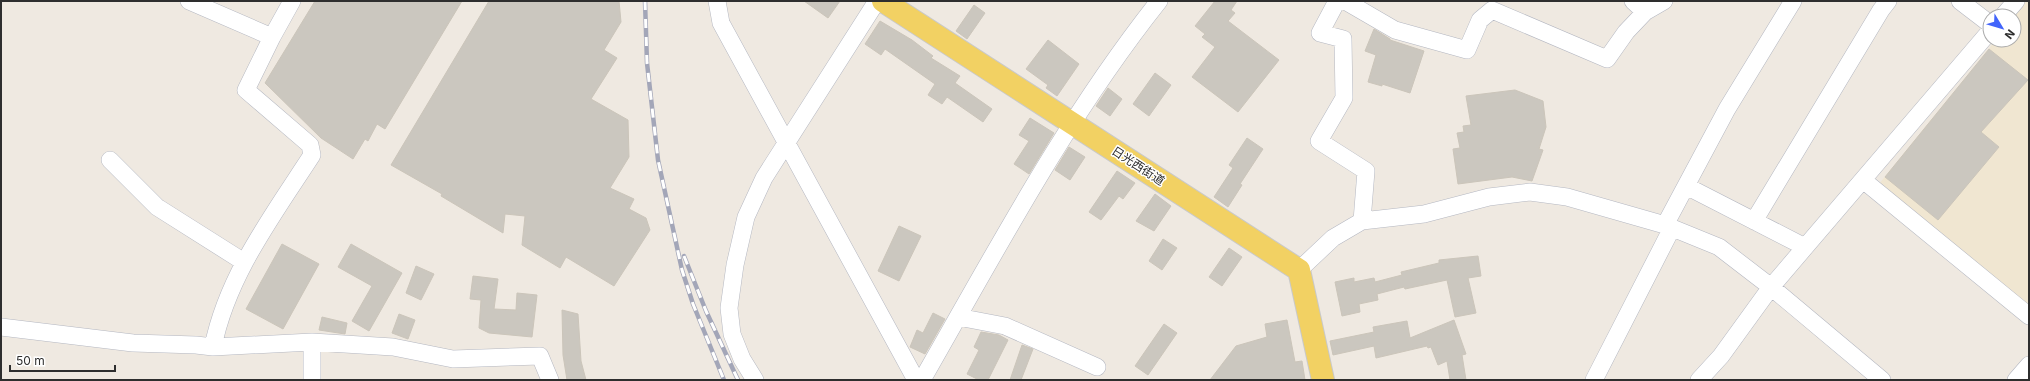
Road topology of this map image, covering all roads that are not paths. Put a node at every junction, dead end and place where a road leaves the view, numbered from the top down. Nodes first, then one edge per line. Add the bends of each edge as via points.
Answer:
1 (190, 1) edge
2 (292, 1) edge
3 (717, 1) edge
4 (877, 1) edge
5 (883, 1) edge
6 (1159, 1) edge
7 (1337, 1) edge
8 (1345, 1) edge
9 (1664, 1) edge
10 (1793, 1) edge
11 (1888, 1) edge
12 (1960, 1) edge
13 (1639, 6) edge
14 (1982, 18) edge
15 (272, 37) junction
16 (1982, 40) edge
17 (1072, 124) junction
18 (786, 143) junction
19 (110, 160) dead end
20 (1863, 180) junction
21 (1686, 186) junction
22 (1362, 221) junction
23 (1754, 221) junction
24 (1669, 227) junction
25 (1805, 247) junction
26 (244, 262) junction
27 (1299, 270) junction
28 (1771, 287) junction
29 (2029, 316) edge
30 (958, 317) junction
31 (1, 326) edge
32 (312, 342) junction
33 (213, 347) junction
34 (2029, 365) edge
35 (1097, 367) dead end
36 (312, 380) edge
37 (550, 380) edge
38 (755, 380) edge
39 (916, 380) edge
40 (922, 380) edge
41 (1323, 380) edge
42 (1594, 380) edge
43 (1699, 380) edge
44 (1882, 380) edge
45 (2016, 380) edge

1 - 15 street
2 - 15 street
3 - 18 street via 721,23
4 - 18 street
5 - 17 main road, 日光西街道
6 - 17 street
7 - 22 street via 1320,32 1343,39 1344,98 1319,141 1366,172
8 - 13 street via 1395,30 1467,50 1480,20 1492,10 1607,58 1626,32
9 - 13 street
10 - 21 street via 1727,109
11 - 23 street
12 - 14 street
15 - 26 street via 246,90 310,145 312,155
16 - 20 street
17 - 27 main road, 日光西街道
17 - 30 street via 1008,228
18 - 38 street via 764,178 746,217 729,308 732,334 742,359
18 - 39 street
19 - 26 street via 157,207
20 - 25 street
20 - 29 street
21 - 23 street
21 - 24 street
22 - 24 street via 1424,214 1488,197 1530,192 1567,197
22 - 27 street via 1333,238
23 - 25 street
24 - 28 street via 1718,247
24 - 42 street
25 - 28 street
26 - 33 street via 218,322
27 - 41 main road
28 - 43 street via 1721,356
28 - 44 street
30 - 35 street via 1005,326
30 - 40 street
31 - 33 street via 134,343
32 - 33 street
32 - 36 street
32 - 37 street via 393,347 454,359 540,356
34 - 45 street

